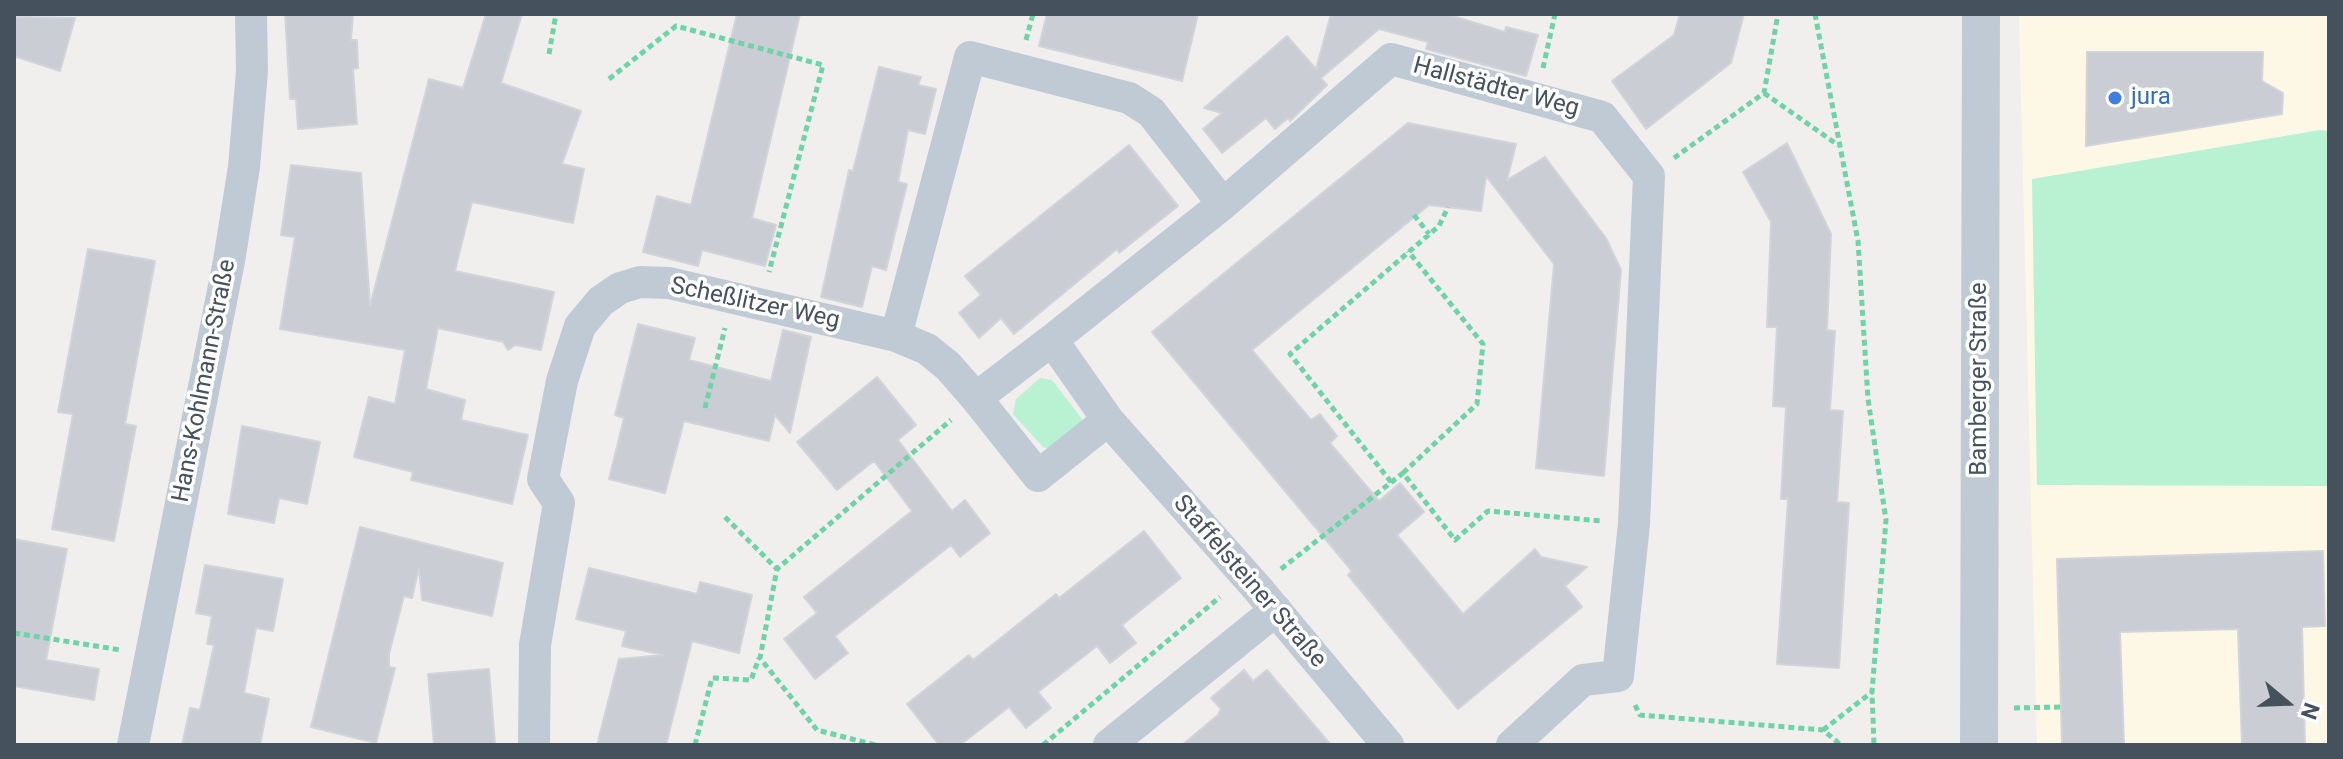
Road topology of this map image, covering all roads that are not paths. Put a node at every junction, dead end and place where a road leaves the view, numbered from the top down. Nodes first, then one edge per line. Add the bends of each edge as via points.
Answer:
1 (251, 14) edge
2 (1981, 14) edge
3 (1223, 204) junction
4 (1059, 334) junction
5 (896, 336) junction
6 (976, 398) junction
7 (1108, 420) junction
8 (1259, 591) junction
9 (1979, 727) edge
10 (133, 745) edge
11 (534, 745) edge
12 (1109, 745) edge
13 (1388, 745) edge
14 (1512, 745) edge

1 - 10 street, Hans-Kohlmann-Straße via 244,167 229,261
2 - 9 street, Bamberger Straße
3 - 4 street, Hallstädter Weg
3 - 5 street via 1151,112 1129,98 970,57
3 - 14 street, Hallstädter Weg via 1391,59 1602,117 1649,176 1634,524 1618,676 1583,680
4 - 6 street
4 - 7 street, Staffelsteiner Straße
5 - 6 street, Scheßlitzer Weg via 927,349
5 - 11 street, Scheßlitzer Weg via 669,283 640,282 601,301 580,326 562,381 543,479 559,503 535,645
6 - 7 street via 1038,476
7 - 8 street, Staffelsteiner Straße
8 - 12 street
8 - 13 street, Staffelsteiner Straße

